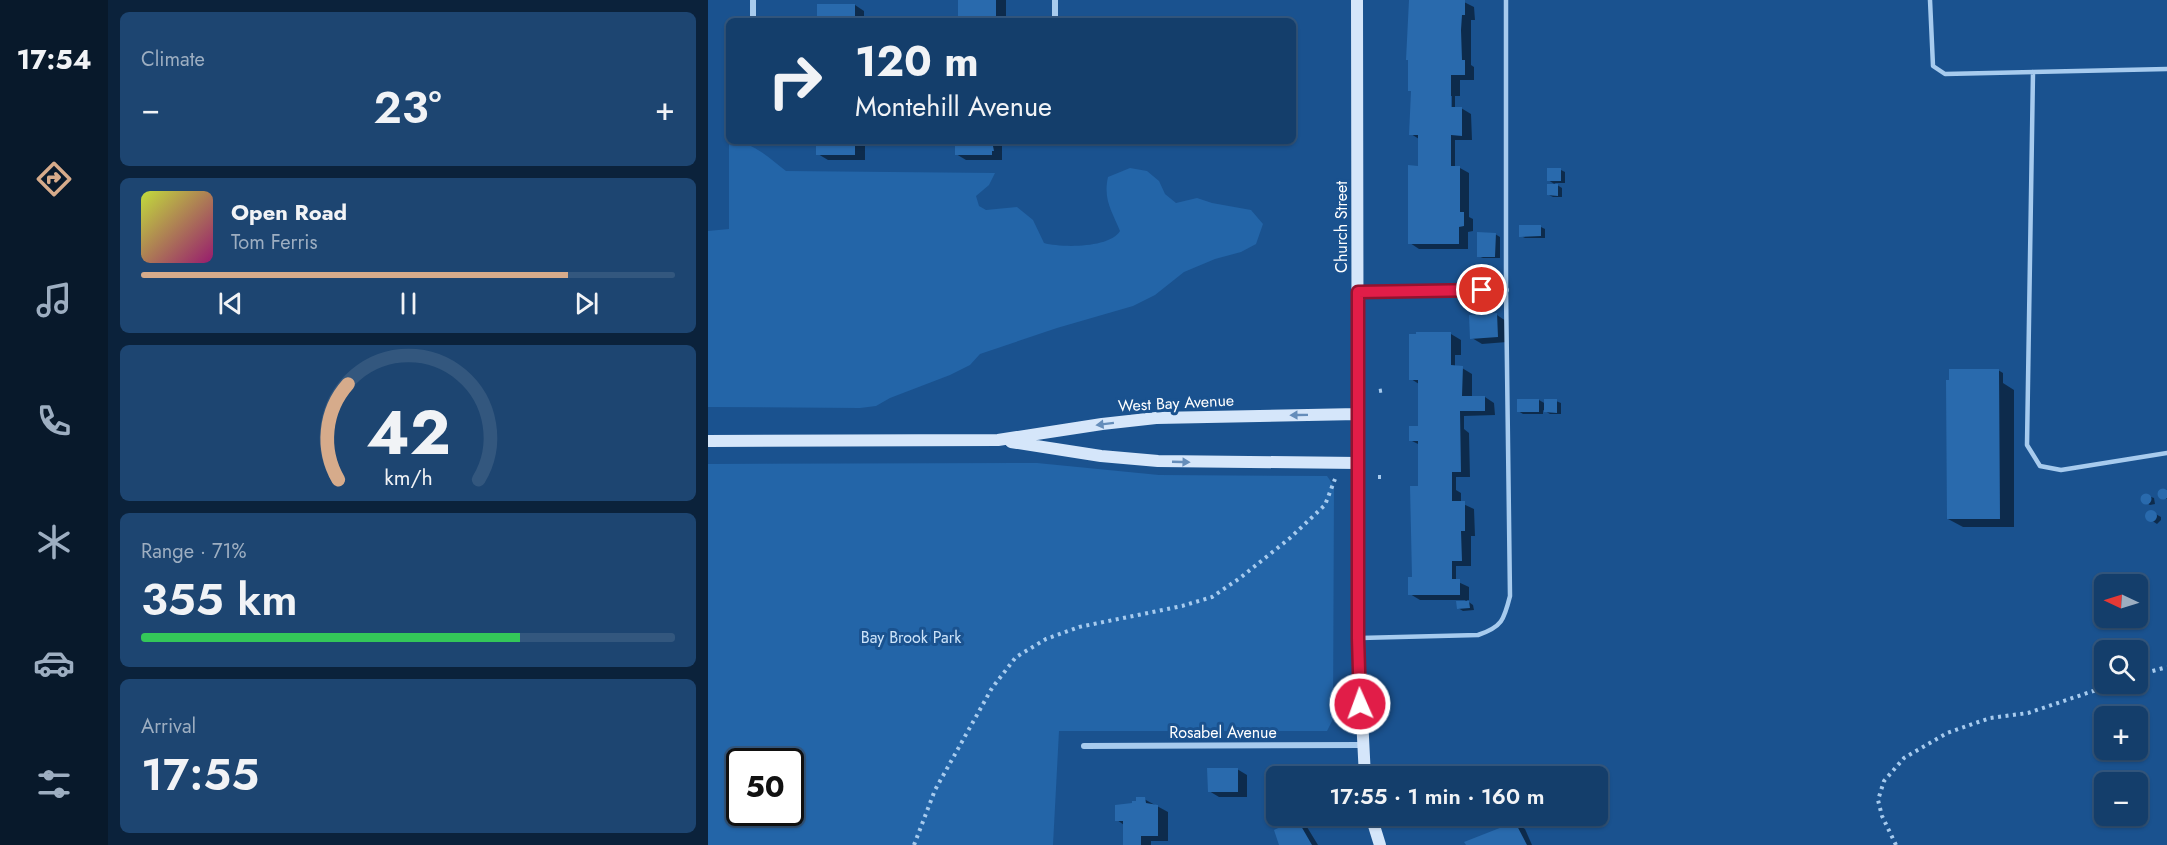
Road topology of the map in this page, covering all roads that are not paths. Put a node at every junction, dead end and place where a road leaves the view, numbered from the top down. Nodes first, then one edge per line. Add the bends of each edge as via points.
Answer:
1 (753, 0) edge
2 (1055, 0) edge
3 (1357, 0) edge
4 (1506, 0) edge
5 (1930, 0) edge
6 (753, 18) edge
7 (1055, 18) edge
8 (2167, 69) edge
9 (2033, 72) junction
10 (1506, 290) junction
11 (1358, 292) junction
12 (1358, 414) junction
13 (998, 440) junction
14 (708, 441) edge
15 (2167, 453) edge
16 (1358, 463) junction
17 (1358, 638) junction
18 (1362, 745) junction
19 (1084, 746) dead end
20 (1364, 766) edge
21 (1374, 826) edge
22 (1380, 845) edge

1 - 6 street
2 - 7 street
3 - 11 street, Church Street
4 - 10 lane
5 - 9 lane via 1933,66 1945,74
8 - 9 lane
9 - 15 lane via 2027,445 2040,466 2061,470
10 - 11 street
10 - 17 lane via 1510,596 1505,617 1495,630 1478,635
11 - 12 street, Church Street
12 -> 13 street, West Bay Avenue via 1156,418
12 - 16 street, Church Street
13 - 14 street, West Bay Avenue
13 -> 16 street, West Bay Avenue via 1158,461
16 - 17 street, Church Street
17 - 18 street, Church Street
18 - 19 street, Rosabel Avenue
18 - 20 street, Church Street
21 - 22 street

